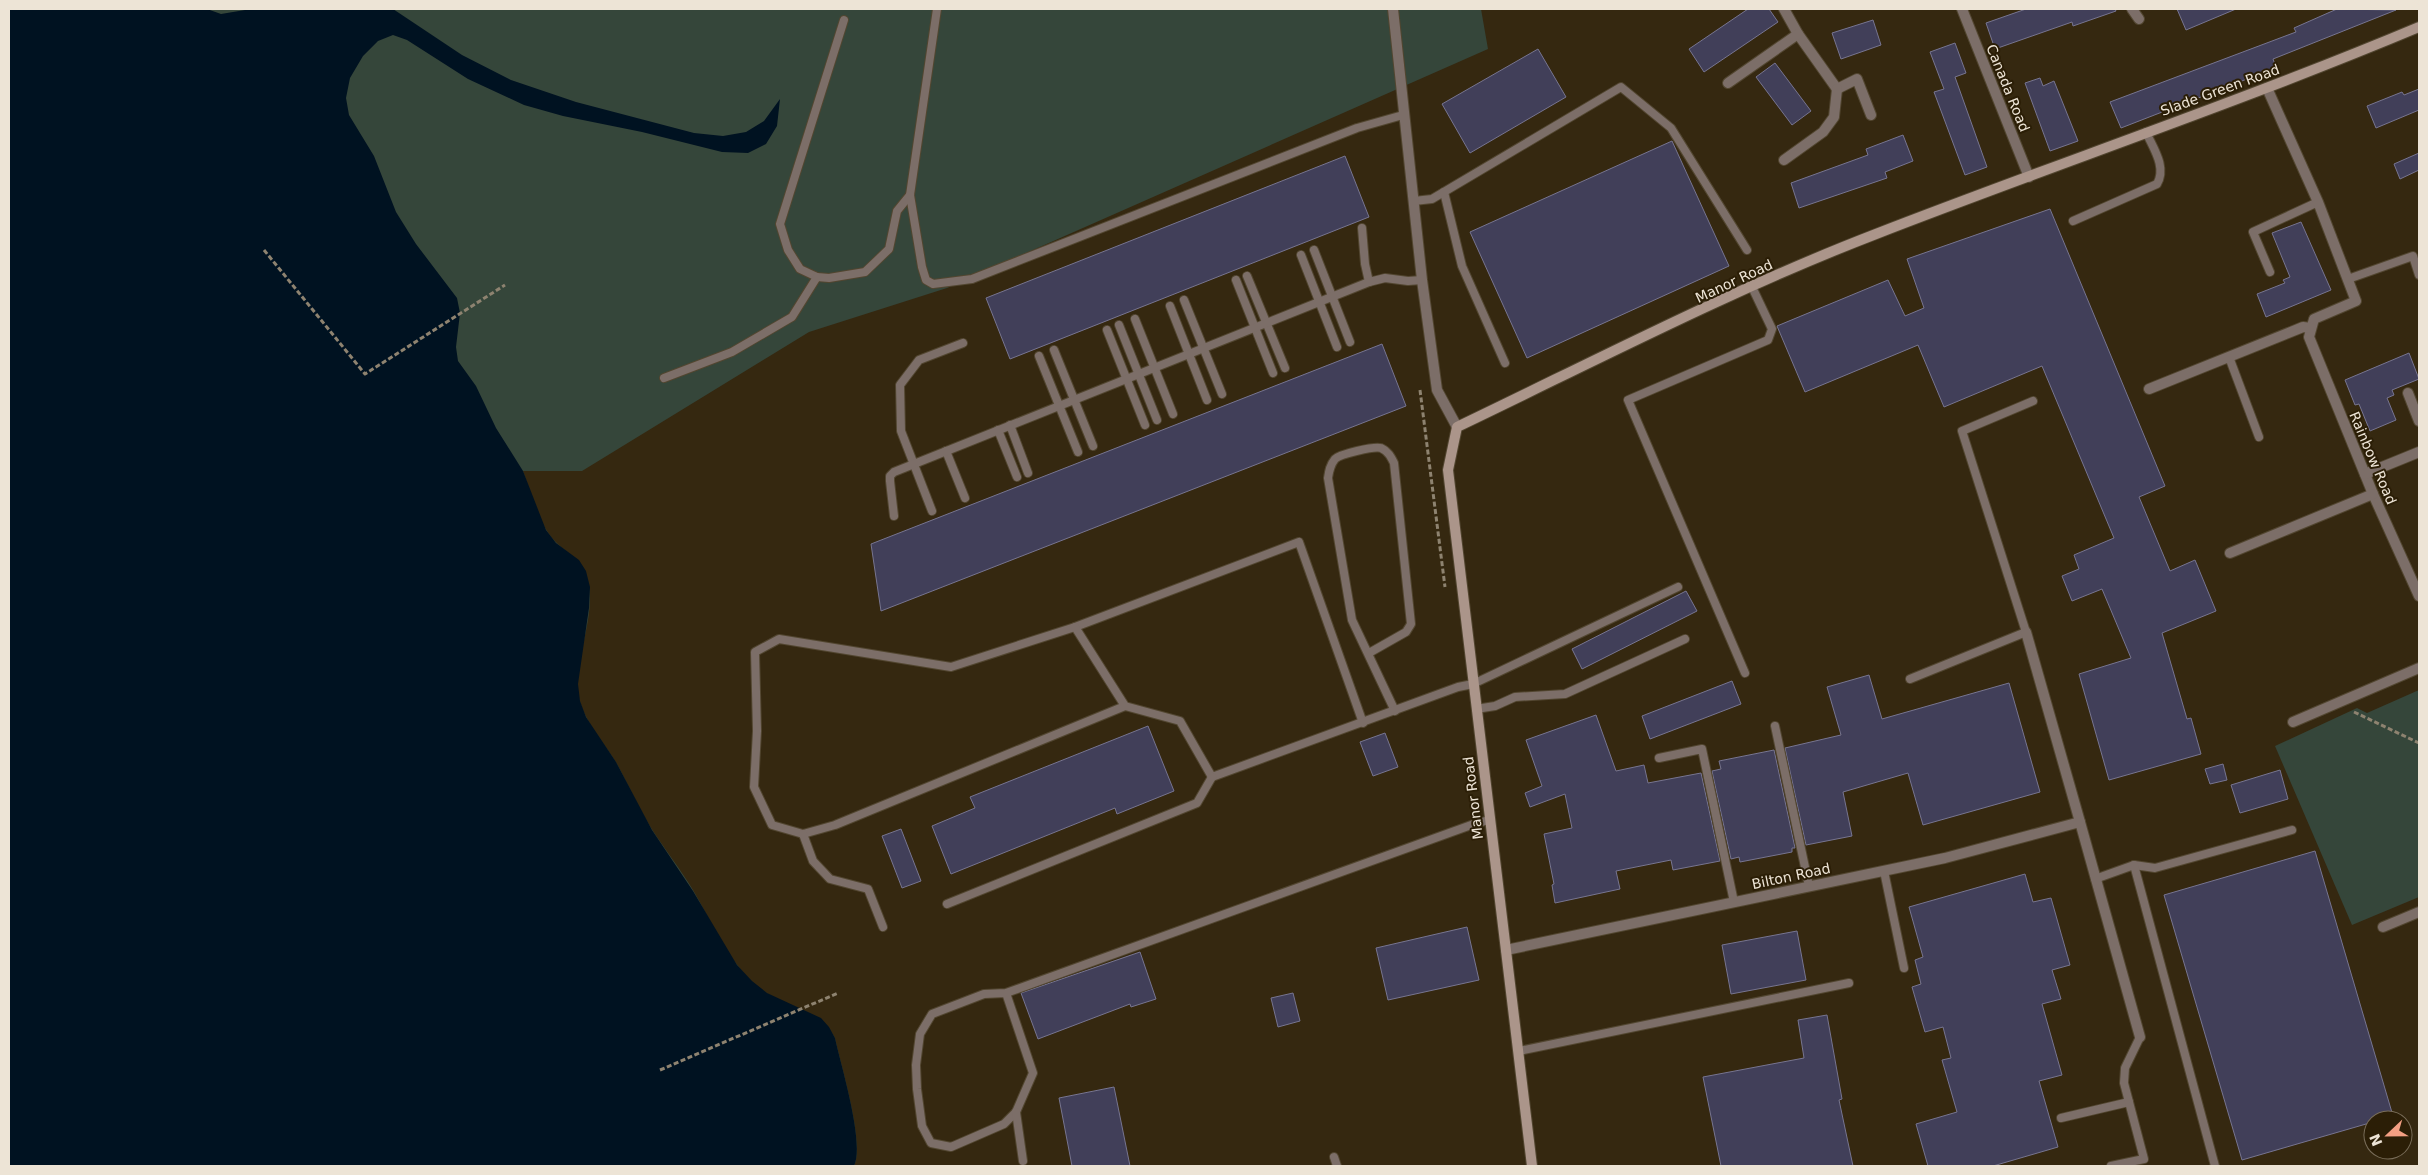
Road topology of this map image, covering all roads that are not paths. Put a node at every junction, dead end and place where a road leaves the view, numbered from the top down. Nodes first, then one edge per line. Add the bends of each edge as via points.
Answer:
1 (937, 9) edge
2 (1393, 9) edge
3 (1784, 9) edge
4 (1962, 9) edge
5 (2132, 9) edge
6 (2140, 19) dead end
7 (844, 20) dead end
8 (2419, 27) edge
9 (1798, 34) junction
10 (1728, 83) dead end
11 (1837, 88) junction
12 (2267, 88) junction
13 (1871, 114) dead end
14 (1403, 115) junction
15 (2146, 132) junction
16 (1784, 160) dead end
17 (2029, 177) junction
18 (1444, 192) junction
19 (910, 195) junction
20 (1414, 201) junction
21 (2318, 202) junction
22 (2073, 221) dead end
23 (1362, 228) dead end
24 (1314, 250) dead end
25 (1748, 250) dead end
26 (1301, 255) dead end
27 (2270, 272) dead end
28 (2419, 275) edge
29 (1247, 276) dead end
30 (817, 277) junction
31 (2348, 279) junction
32 (1236, 280) dead end
33 (1422, 280) junction
34 (1369, 282) junction
35 (1752, 287) junction
36 (1332, 297) junction
37 (1184, 300) dead end
38 (1319, 302) junction
39 (1170, 306) dead end
40 (1135, 319) dead end
41 (1266, 323) junction
42 (1119, 325) dead end
43 (1255, 328) junction
44 (2311, 328) junction
45 (1107, 330) dead end
46 (1350, 342) dead end
47 (963, 343) dead end
48 (1337, 347) dead end
49 (1203, 348) junction
50 (1054, 350) dead end
51 (1188, 354) junction
52 (1039, 356) dead end
53 (2229, 357) junction
54 (1504, 363) dead end
55 (1155, 368) junction
56 (1285, 368) dead end
57 (1273, 373) dead end
58 (1139, 374) junction
59 (664, 378) dead end
60 (1126, 379) junction
61 (2149, 389) dead end
62 (2408, 393) dead end
63 (1222, 394) dead end
64 (1074, 400) junction
65 (1207, 400) dead end
66 (2033, 401) dead end
67 (1059, 406) junction
68 (1173, 414) dead end
69 (1157, 420) dead end
70 (2419, 421) edge
71 (1010, 425) junction
72 (1145, 425) dead end
73 (1457, 427) junction
74 (998, 430) junction
75 (2259, 437) dead end
76 (1093, 446) dead end
77 (946, 451) junction
78 (1078, 452) dead end
79 (2419, 452) edge
80 (914, 464) junction
81 (1028, 473) dead end
82 (2365, 474) junction
83 (1016, 477) dead end
84 (2373, 494) junction
85 (965, 498) dead end
86 (932, 511) dead end
87 (894, 516) dead end
88 (2230, 553) dead end
89 (1678, 587) dead end
90 (2419, 596) edge
91 (1075, 627) junction
92 (2026, 632) junction
93 (1685, 638) dead end
94 (1369, 653) junction
95 (2419, 668) edge
96 (1744, 673) dead end
97 (1910, 679) dead end
98 (1473, 684) junction
99 (1125, 706) junction
100 (1476, 709) junction
101 (1394, 711) junction
102 (2293, 722) dead end
103 (1363, 723) junction
104 (1775, 726) dead end
105 (1659, 758) dead end
106 (1212, 777) junction
107 (1489, 820) junction
108 (2080, 822) junction
109 (2292, 830) dead end
110 (803, 834) junction
111 (2134, 865) junction
112 (1884, 871) junction
113 (2095, 879) junction
114 (1808, 886) junction
115 (1734, 902) junction
116 (947, 904) dead end
117 (2419, 912) edge
118 (883, 927) dead end
119 (2383, 927) dead end
120 (1506, 950) junction
121 (1904, 968) dead end
122 (1849, 983) dead end
123 (1006, 994) junction
124 (2140, 1037) joint
125 (1518, 1051) junction
126 (2129, 1102) junction
127 (1016, 1112) junction
128 (2061, 1118) dead end
129 (1334, 1158) dead end
130 (1024, 1161) dead end
131 (2145, 1162) edge
132 (1337, 1166) edge
133 (1532, 1166) edge
134 (2111, 1166) edge
135 (2215, 1166) edge

1 - 19 lane
2 - 14 street
3 - 9 street
4 - 17 street, Canada Road
5 - 6 street
7 - 30 lane via 780,224 788,250 800,269
8 - 12 street, Slade Green Road
9 - 10 street
9 - 11 street
11 - 13 street via 1858,79
11 - 16 street via 1834,117 1823,132
12 - 15 street, Slade Green Road
12 - 21 street
14 - 19 lane via 1357,128 972,279 934,284 926,280
14 - 20 street
15 - 17 street, Slade Green Road
15 - 22 lane via 2161,166 2158,184
17 - 35 street, Manor Road via 1874,234
18 - 20 lane
18 - 25 lane via 1621,87 1671,128
18 - 54 lane via 1462,266
19 - 30 lane via 897,211 889,249 865,272
20 - 33 street
21 - 27 lane via 2253,232
21 - 31 street
23 - 34 lane
24 - 36 lane
26 - 38 lane
28 - 31 lane via 2413,256
29 - 41 lane
30 - 59 lane via 792,317 732,352
31 - 44 street via 2356,301 2314,319
32 - 43 lane
33 - 34 lane via 1385,278
33 - 73 street via 1437,390
34 - 36 lane
35 - 73 street, Manor Road
35 - 96 lane via 1772,329 1768,340 1628,400
36 - 38 lane
36 - 46 lane
37 - 49 lane
38 - 41 lane
38 - 48 lane
39 - 51 lane
40 - 55 lane
41 - 43 lane
41 - 56 lane
42 - 58 lane
43 - 49 lane
43 - 57 lane
44 - 53 street via 2303,328
44 - 82 street, Rainbow Road via 2309,337
45 - 60 lane
47 - 80 lane via 919,360 900,385 901,430
49 - 51 lane
49 - 63 lane
50 - 64 lane
51 - 55 lane
51 - 65 lane
52 - 67 lane
53 - 61 street
53 - 75 lane
55 - 58 lane
55 - 68 lane
58 - 60 lane
58 - 69 lane
60 - 64 lane
60 - 72 lane
62 - 70 street
64 - 67 lane
64 - 76 lane
66 - 92 lane via 1962,431
67 - 71 lane
67 - 78 lane
71 - 74 lane
71 - 81 lane
73 - 98 street, Manor Road via 1448,470
74 - 77 lane
74 - 83 lane
77 - 80 lane
77 - 85 lane
79 - 82 street
80 - 86 lane
80 - 87 lane via 890,476
82 - 84 street, Rainbow Road
84 - 88 street
84 - 90 street, Rainbow Road
89 - 98 lane
91 - 99 lane
91 - 103 lane via 1299,542
91 - 110 lane via 951,667 779,639 755,652 757,730 754,787 772,825
92 - 97 lane
92 - 108 street
93 - 100 lane via 1565,694 1515,697 1495,706
94 - 94 lane via 1352,620 1328,478 1329,468 1336,458 1380,448 1388,452 1394,463 1411,624 1406,632
94 - 101 lane
95 - 102 street
98 - 100 street, Manor Road
98 - 101 lane
99 - 106 lane via 1180,722
99 - 110 lane via 835,825
100 - 107 street, Manor Road
101 - 103 lane
103 - 106 lane
104 - 114 lane
105 - 115 lane via 1702,749
106 - 116 lane via 1197,803
107 - 120 street, Manor Road
107 - 123 lane
108 - 112 street, Bilton Road
108 - 113 street
109 - 111 lane via 2155,868
110 - 118 lane via 813,861 830,879 868,889
111 - 113 lane
111 - 135 lane
112 - 114 street, Bilton Road
112 - 121 lane
113 - 124 street
114 - 115 street, Bilton Road
115 - 120 street, Bilton Road
117 - 119 street
120 - 125 street, Manor Road
122 - 125 lane
123 - 127 lane via 1033,1073
123 - 127 lane via 984,994 932,1014 920,1034 917,1089 922,1126 931,1143 951,1147 958,1145 1004,1124
124 - 126 lane via 2125,1068 2124,1083
125 - 133 street, Manor Road
126 - 128 lane
126 - 131 lane
127 - 130 lane
129 - 132 lane
131 - 134 lane

